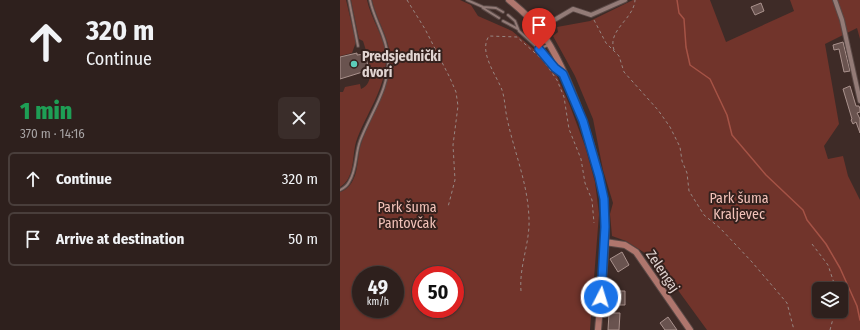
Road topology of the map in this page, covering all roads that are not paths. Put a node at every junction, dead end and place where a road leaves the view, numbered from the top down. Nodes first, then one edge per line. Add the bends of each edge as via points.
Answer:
1 (349, 0) edge
2 (370, 0) edge
3 (467, 0) edge
4 (509, 0) edge
5 (625, 0) edge
6 (835, 0) edge
7 (483, 7) junction
8 (503, 12) dead end
9 (508, 15) dead end
10 (499, 18) dead end
11 (503, 21) dead end
12 (518, 28) junction
13 (539, 28) junction
14 (549, 44) junction
15 (358, 46) dead end
16 (539, 49) junction
17 (563, 74) junction
18 (860, 101) edge
19 (340, 190) edge
20 (605, 242) junction
21 (598, 330) edge
22 (690, 330) edge

1 - 15 lane
2 - 19 lane via 387,46 388,71 385,85 360,141 352,177
3 - 7 lane
4 - 13 main road
5 - 13 street via 591,15 573,10
6 - 18 street via 844,26
7 - 8 lane via 496,8
7 - 10 lane
9 - 12 lane
11 - 12 lane
12 - 16 lane
13 - 14 main road
14 - 16 lane
14 - 17 main road
16 - 17 lane
17 - 20 main road via 585,128 599,176 604,205
20 - 21 main road
20 - 22 main road, Zelengaj via 625,245 636,252

